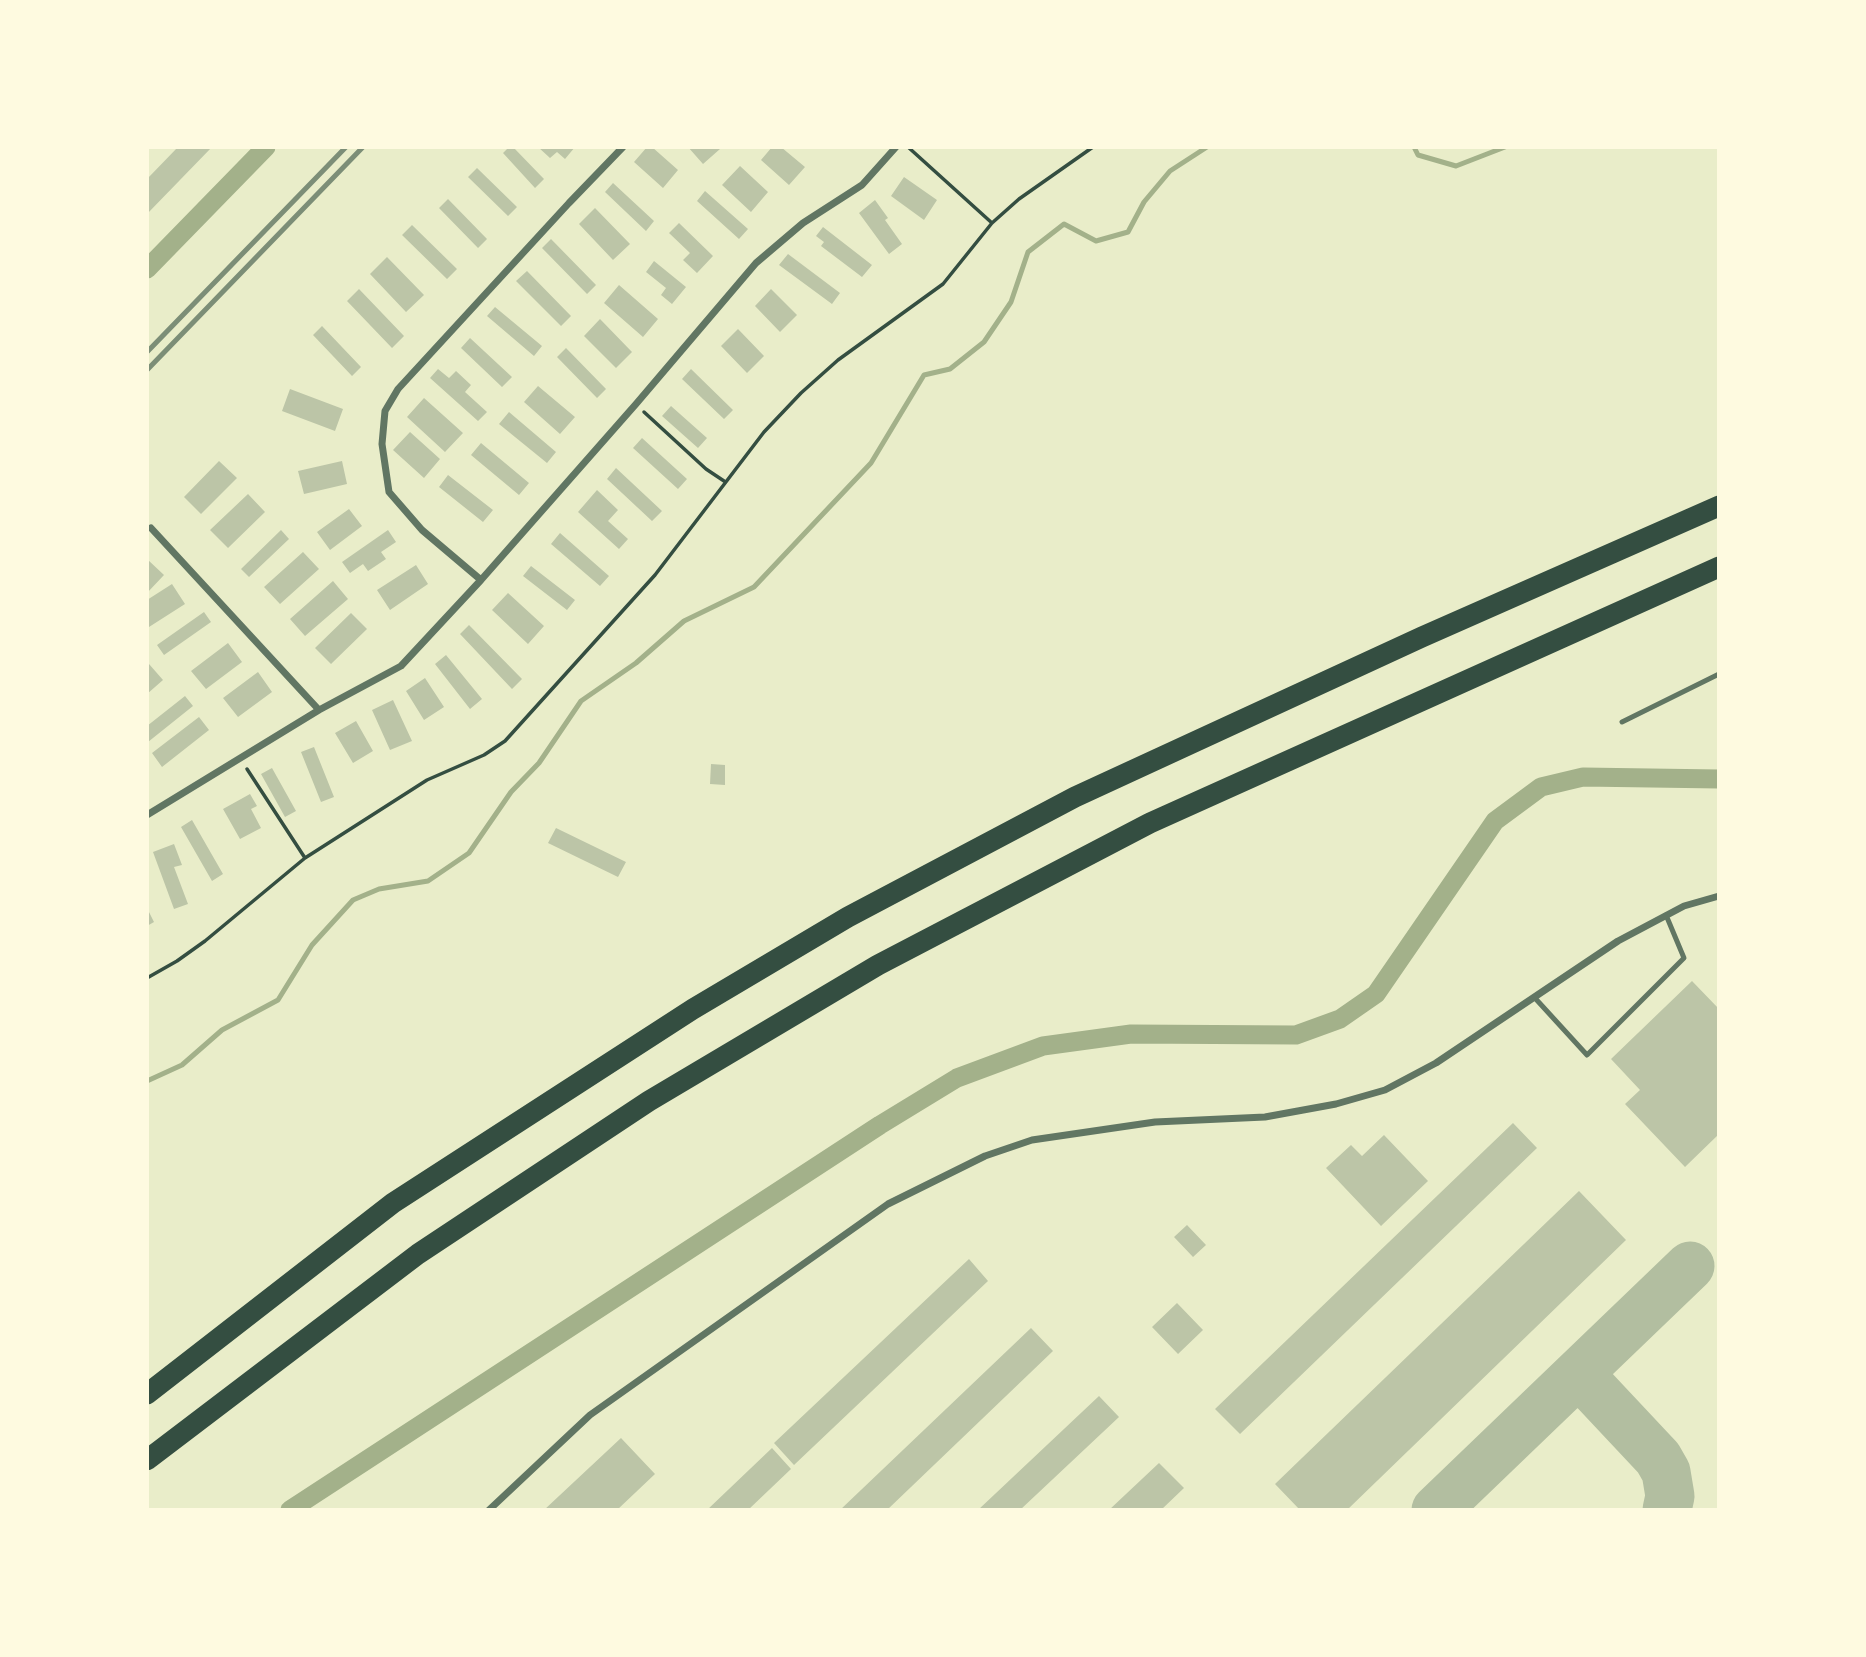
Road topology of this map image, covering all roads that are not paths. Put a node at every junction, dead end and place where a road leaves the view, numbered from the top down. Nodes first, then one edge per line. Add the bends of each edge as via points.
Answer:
1 (624, 147) edge
2 (896, 147) edge
3 (1719, 506) edge
4 (151, 528) dead end
5 (1719, 567) edge
6 (481, 580) junction
7 (1719, 674) edge
8 (318, 710) junction
9 (1622, 722) dead end
10 (149, 811) edge
11 (1719, 896) edge
12 (1666, 915) junction
13 (1534, 997) junction
14 (147, 1394) edge
15 (147, 1460) edge
16 (489, 1510) edge

1 - 6 street via 398,389 385,411 382,444 389,492 422,530
2 - 6 street via 862,185 803,223 756,263
3 - 14 highway via 1075,797 848,917 693,1009 393,1203
4 - 8 street
5 - 15 highway via 1150,823 878,965 649,1101 418,1254
6 - 8 street via 401,666
7 - 9 lane
8 - 10 street
11 - 12 street
12 - 13 street
12 - 13 lane via 1684,958 1587,1055
13 - 16 street via 1436,1063 1385,1090 1265,1118 1155,1122 1032,1140 985,1156 888,1203 590,1415

